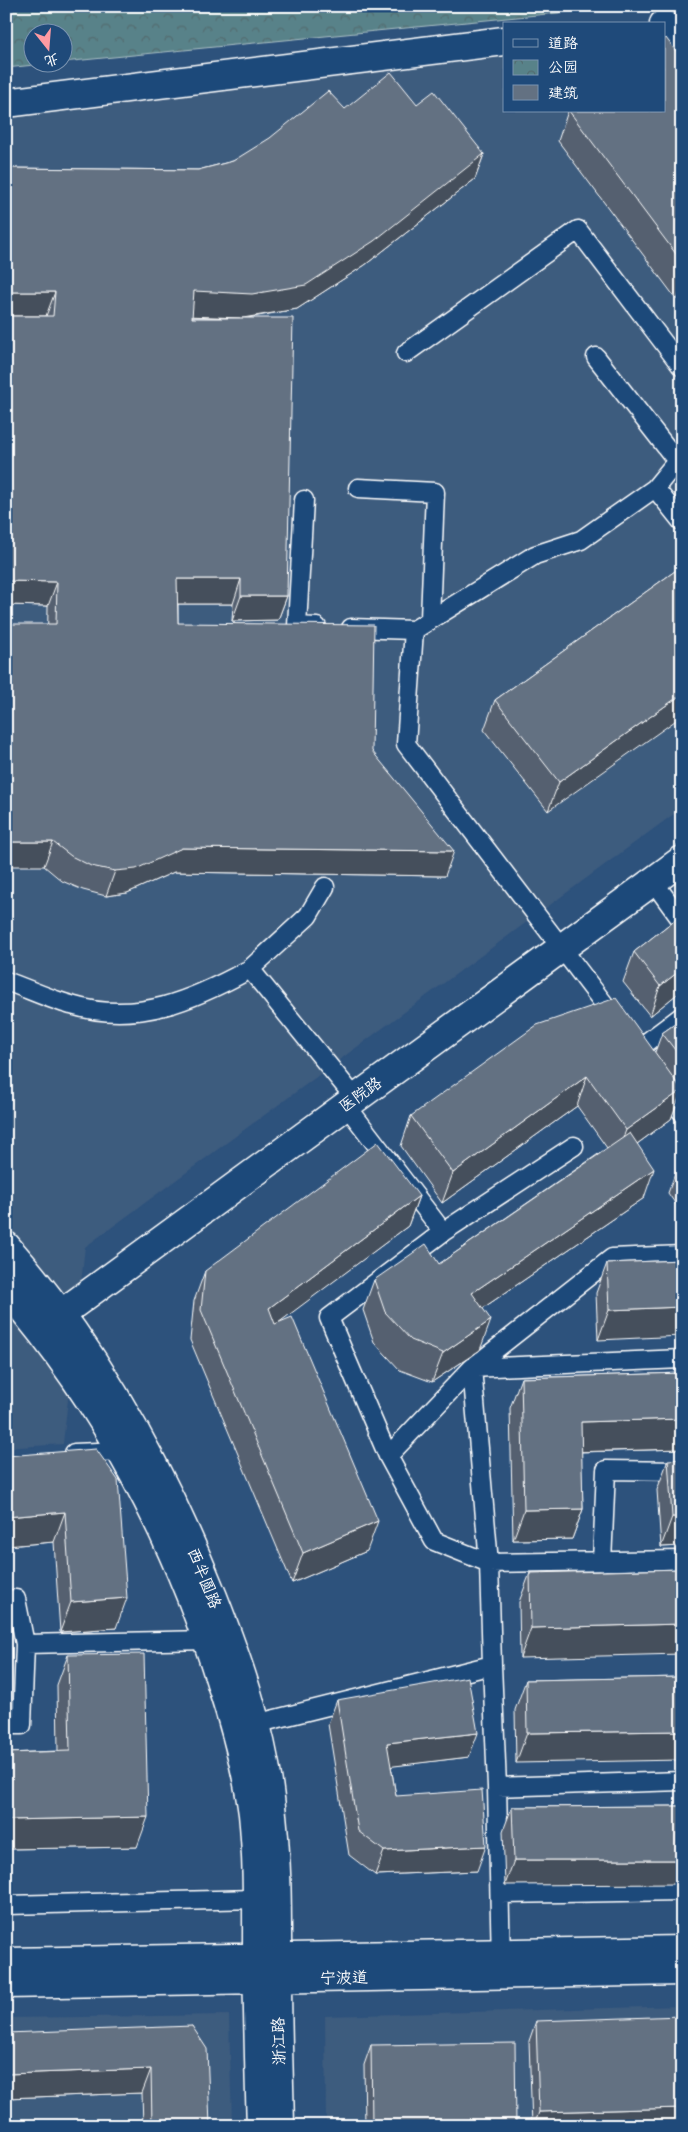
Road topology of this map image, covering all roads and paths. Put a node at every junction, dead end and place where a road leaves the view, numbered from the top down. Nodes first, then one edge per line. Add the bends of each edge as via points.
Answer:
1 (666, 27) edge
2 (503, 41) edge
3 (682, 48) edge
4 (6, 103) edge
5 (406, 353) dead end
6 (596, 357) dead end
7 (682, 367) edge
8 (679, 458) edge
9 (358, 488) dead end
10 (655, 488) junction
11 (304, 500) dead end
12 (682, 522) edge
13 (430, 619) junction
14 (414, 630) junction
15 (682, 860) edge
16 (654, 881) junction
17 (325, 887) dead end
18 (682, 921) edge
19 (563, 948) junction
20 (250, 969) junction
21 (6, 981) edge
22 (682, 1016) edge
23 (638, 1049) junction
24 (350, 1101) junction
25 (682, 1112) edge
26 (574, 1146) dead end
27 (443, 1232) junction
28 (6, 1246) edge
29 (682, 1255) edge
30 (6, 1289) edge
31 (62, 1315) junction
32 (40, 1330) junction
33 (682, 1359) edge
34 (472, 1368) junction
35 (121, 1451) junction
36 (56, 1454) edge
37 (388, 1456) junction
38 (682, 1471) edge
39 (682, 1560) edge
40 (602, 1562) junction
41 (489, 1563) junction
42 (6, 1600) edge
43 (208, 1640) junction
44 (24, 1644) junction
45 (492, 1665) junction
46 (6, 1726) edge
47 (246, 1726) junction
48 (682, 1781) edge
49 (497, 1788) junction
50 (682, 1892) edge
51 (500, 1894) junction
52 (257, 1899) junction
53 (6, 1905) edge
54 (682, 1950) edge
55 (6, 1962) edge
56 (501, 1964) junction
57 (267, 1968) junction
58 (682, 1971) edge
59 (6, 1984) edge
60 (260, 2126) edge
61 (280, 2126) edge

1 - 3 street
2 - 4 street
5 - 7 lane via 578,230
6 - 8 lane
8 - 10 lane
9 - 13 lane via 435,492
10 - 12 lane
10 - 13 lane via 581,540 535,555
11 - 14 lane via 297,626
13 - 14 lane
14 - 19 lane via 406,744
15 - 16 street, 医院路
16 - 18 lane
16 - 19 street, 医院路
17 - 20 lane via 308,916
19 - 23 lane
19 - 24 street, 医院路
20 - 21 lane via 177,1004 142,1011 107,1012 72,1006
20 - 24 lane
22 - 23 lane
23 - 25 lane
24 - 27 lane
24 - 31 street, 医院路
26 - 27 lane
27 - 37 lane via 329,1318
28 - 31 street, 西半圆路
29 - 34 lane via 612,1258
30 - 32 street, 西半圆路
31 - 32 street, 医院路
31 - 47 street, 西半圆路 via 140,1436 168,1494 226,1632
32 - 35 street, 西半圆路
33 - 34 lane
34 - 37 lane
34 - 41 lane
35 - 36 lane
35 - 43 street, 西半圆路 via 183,1574
37 - 41 lane via 434,1541
38 - 40 lane via 606,1470
39 - 40 lane
40 - 41 lane
41 - 45 lane
42 - 44 lane via 16,1599
43 - 44 lane
43 - 47 street, 西半圆路
44 - 46 lane via 22,1725
45 - 47 lane
45 - 49 lane
47 - 52 street, 西半圆路
47 - 57 street, 西半圆路 via 270,1795 274,1832
48 - 49 lane
49 - 51 lane
50 - 51 lane
51 - 56 lane
52 - 53 lane
52 - 57 street, 西半圆路
54 - 56 street, 宁波道
55 - 57 street, 宁波道
56 - 57 street, 宁波道
56 - 58 street, 宁波道
57 - 59 street, 宁波道
57 - 60 street, 浙江路
57 - 61 street, 浙江路

